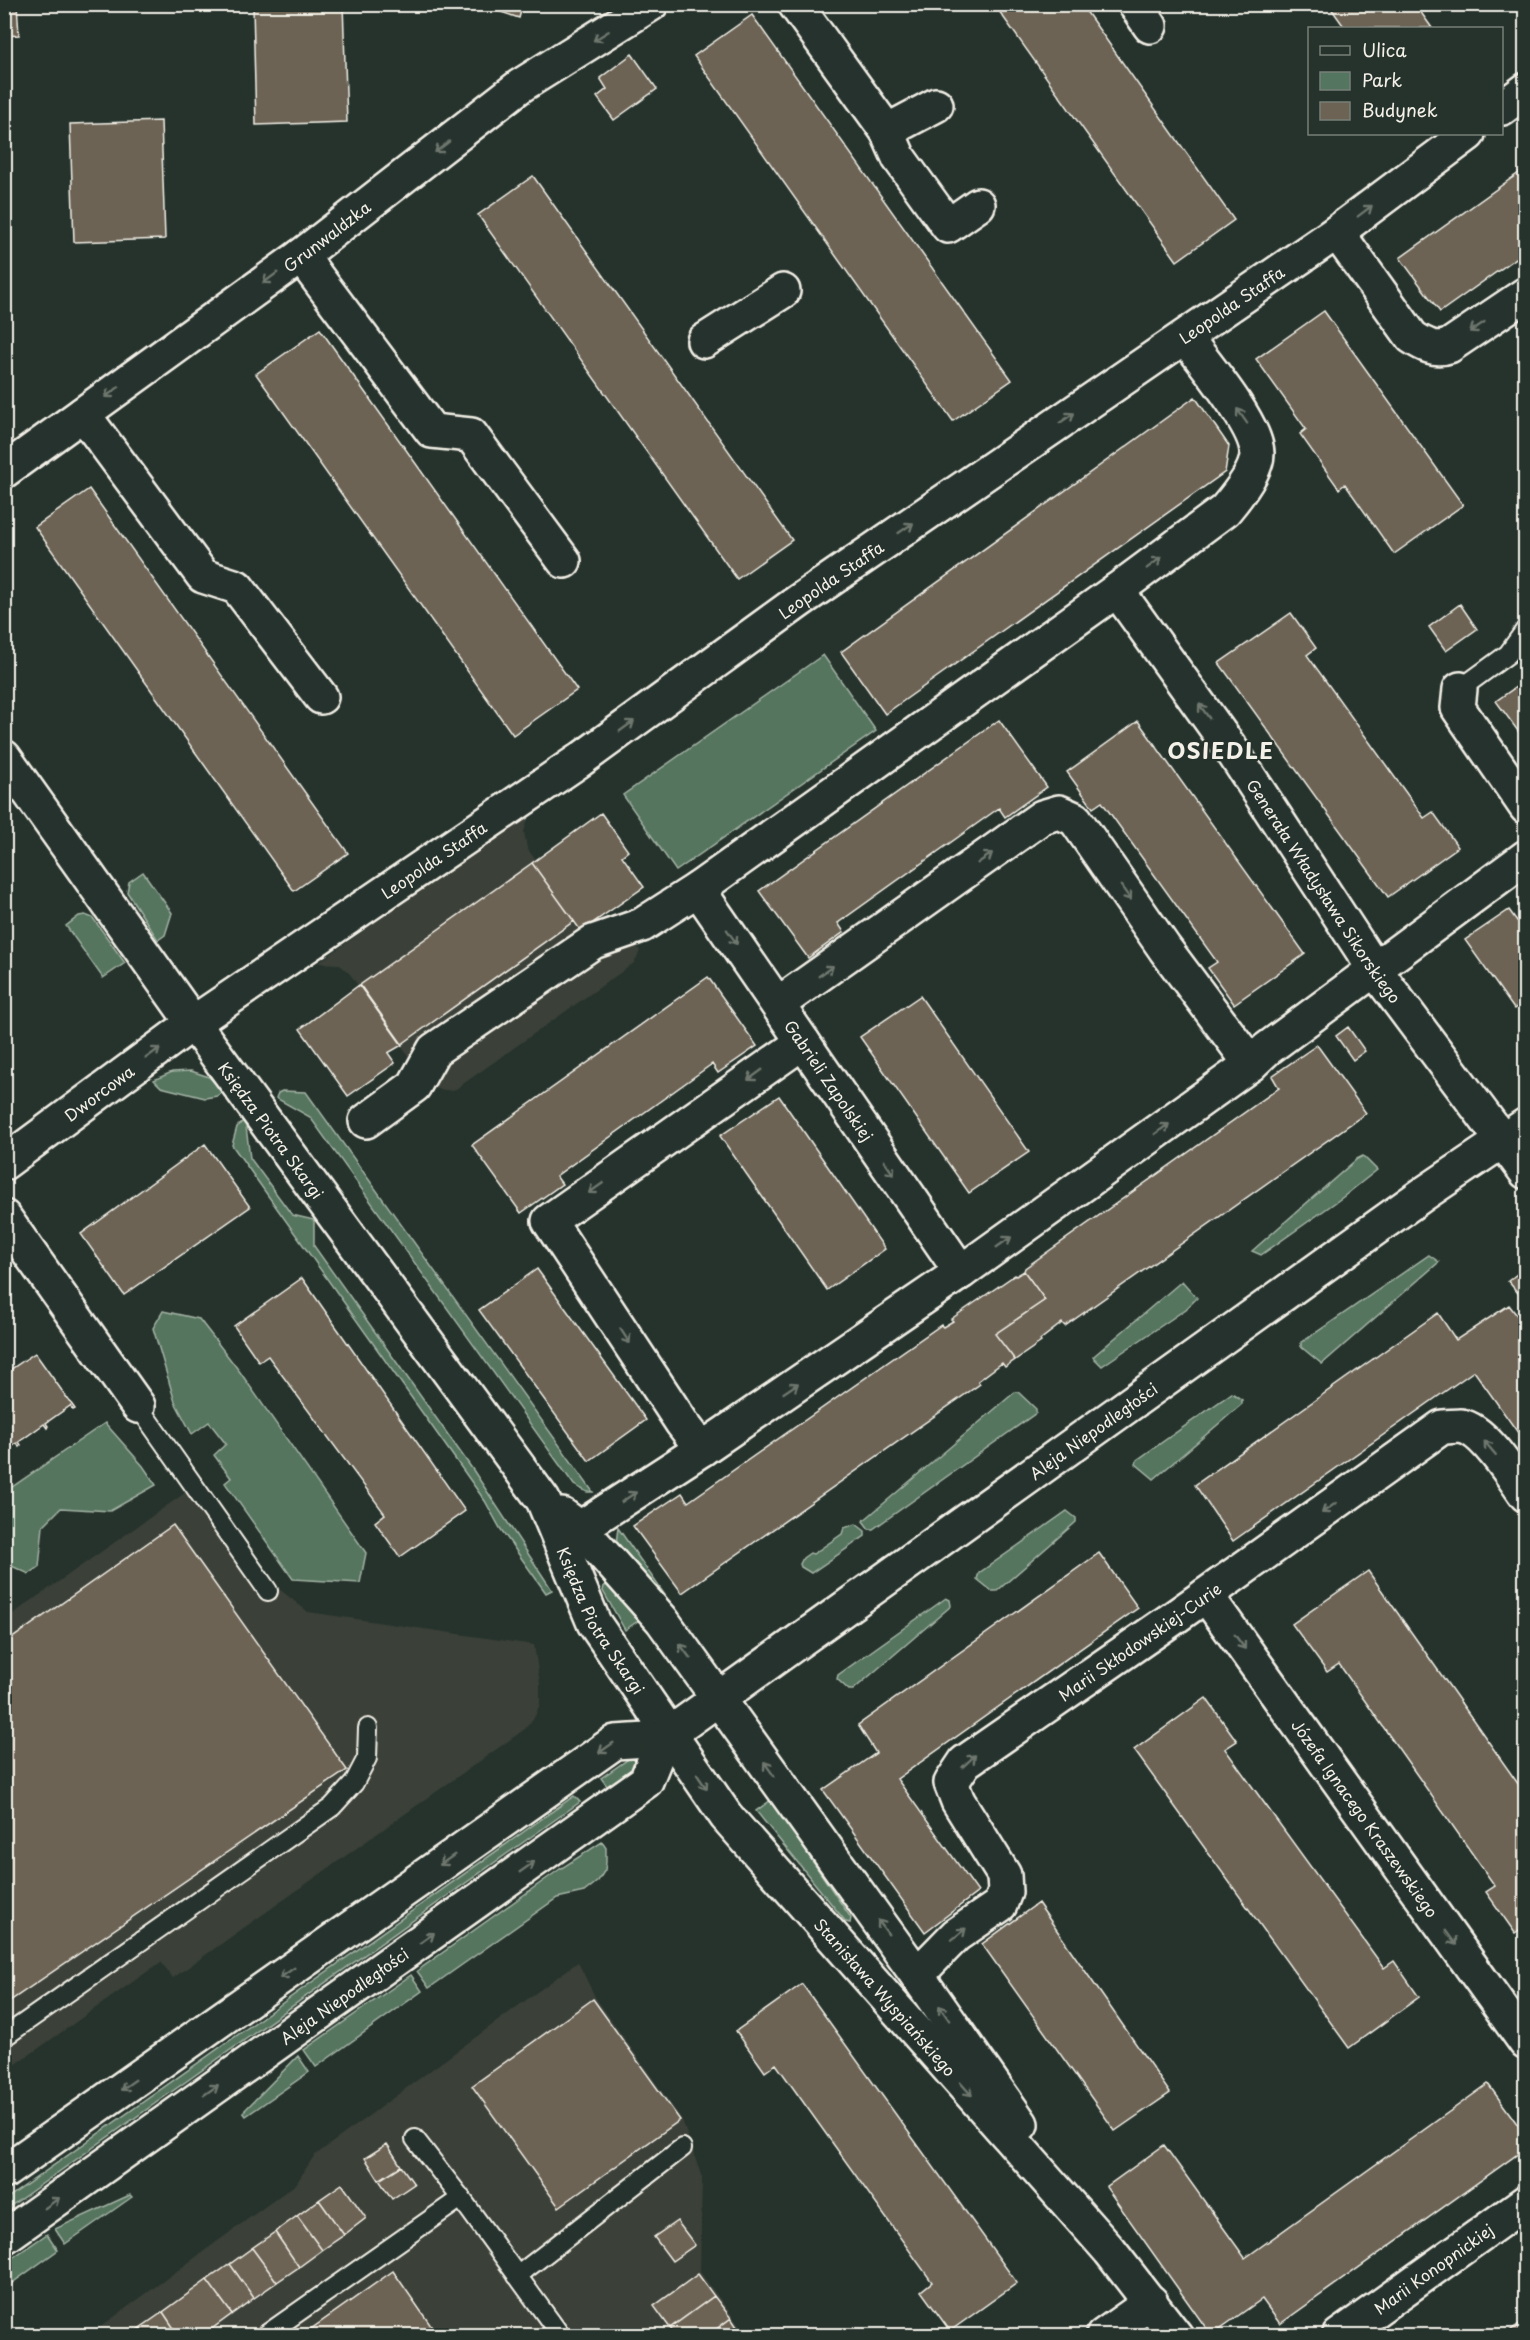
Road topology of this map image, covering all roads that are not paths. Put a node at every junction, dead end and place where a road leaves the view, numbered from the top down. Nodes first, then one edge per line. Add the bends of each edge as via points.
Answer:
1 (651, 4) edge
2 (795, 4) edge
3 (1526, 90) edge
4 (936, 105) dead end
5 (1503, 107) edge
6 (887, 131) junction
7 (1467, 135) edge
8 (978, 205) dead end
9 (1336, 232) junction
10 (301, 256) junction
11 (783, 291) dead end
12 (1526, 294) edge
13 (1185, 337) junction
14 (704, 341) dead end
15 (82, 414) junction
16 (4, 471) edge
17 (564, 561) dead end
18 (1117, 590) junction
19 (1526, 629) edge
20 (1460, 689) joint
21 (321, 697) dead end
22 (4, 757) edge
23 (1526, 807) edge
24 (1526, 857) edge
25 (698, 889) junction
26 (1376, 970) junction
27 (778, 1004) junction
28 (193, 1023) junction
29 (803, 1042) junction
30 (1251, 1064) junction
31 (366, 1121) dead end
32 (1514, 1133) edge
33 (4, 1163) edge
34 (1526, 1172) edge
35 (4, 1217) edge
36 (961, 1272) junction
37 (138, 1406) joint
38 (702, 1449) junction
39 (1526, 1495) edge
40 (543, 1500) junction
41 (580, 1528) junction
42 (268, 1591) dead end
43 (1206, 1595) junction
44 (720, 1698) junction
45 (368, 1728) dead end
46 (666, 1736) junction
47 (917, 1975) junction
48 (4, 2037) edge
49 (1526, 2043) edge
50 (415, 2139) dead end
51 (682, 2148) dead end
52 (4, 2172) edge
53 (460, 2198) junction
54 (1526, 2202) edge
55 (4, 2237) edge
56 (1110, 2251) junction
57 (518, 2276) junction
58 (1151, 2302) junction
59 (264, 2336) edge
60 (561, 2336) edge
61 (1103, 2336) edge
62 (1176, 2336) edge
63 (1339, 2336) edge

1 -> 10 street, Grunwaldzka via 520,86
2 - 6 street
3 - 5 street
4 - 6 street
6 - 8 street via 899,158 948,226
9 -> 7 street, Leopolda Staffa
12 -> 9 street via 1449,346 1425,346 1412,337
9 - 13 street, Leopolda Staffa
10 -> 15 street, Grunwaldzka
10 - 17 street via 432,431 471,435
11 - 14 street
18 -> 13 street via 1225,510 1251,472 1257,454 1248,423
28 -> 13 street, Leopolda Staffa via 580,760 799,601
15 - 16 street, Grunwaldzka
15 - 21 street via 203,576 237,588
18 - 25 street
26 -> 18 street, Generała Władysława Sikorskiego via 1229,746
19 - 20 lane via 1508,654
20 - 23 street via 1458,708
22 - 28 street, Księdza Piotra Skargi
24 - 26 street
25 -> 27 street, Gabrieli Zapolskiej
25 - 31 street via 642,925 593,942 434,1050 414,1086
26 - 30 street
26 - 32 street, Generała Władysława Sikorskiego
27 - 29 street, Gabrieli Zapolskiej
27 -> 30 street via 1042,817 1059,812 1075,819
33 -> 28 street, Dworcowa
28 - 40 street, Księdza Piotra Skargi
29 -> 36 street, Gabrieli Zapolskiej
29 -> 38 street via 549,1221
36 -> 30 street
32 - 34 street, Generała Władysława Sikorskiego
32 - 44 street, Aleja Niepodległości
35 - 37 street
38 -> 36 street
37 - 42 lane
41 -> 38 street
39 -> 43 street, Marii Skłodowskiej-Curie via 1480,1436 1462,1426 1442,1427
40 - 41 street, Księdza Piotra Skargi
40 - 46 street, Księdza Piotra Skargi via 594,1623
44 -> 41 street, Księdza Piotra Skargi via 662,1620
47 -> 43 street, Marii Skłodowskiej-Curie via 956,1935 1000,1905 1005,1892 1004,1875 958,1802 951,1783 965,1762
43 -> 49 street, Józefa Ignacego Kraszewskiego
44 - 46 street, Aleja Niepodległości
47 -> 44 street, Stanisława Wyspiańskiego
45 - 48 lane via 367,1758 354,1783 332,1807
46 -> 52 street via 615,1742
55 -> 46 street, Aleja Niepodległości via 646,1781
46 -> 56 street, Stanisława Wyspiańskiego via 726,1816
56 -> 47 street, Stanisława Wyspiańskiego
50 - 53 lane
51 - 57 lane
53 - 57 lane
53 - 59 lane
54 - 63 street, Marii Konopnickiej
56 - 58 street, Stanisława Wyspiańskiego
57 - 60 lane
58 - 61 street
58 - 62 street, Stanisława Wyspiańskiego

